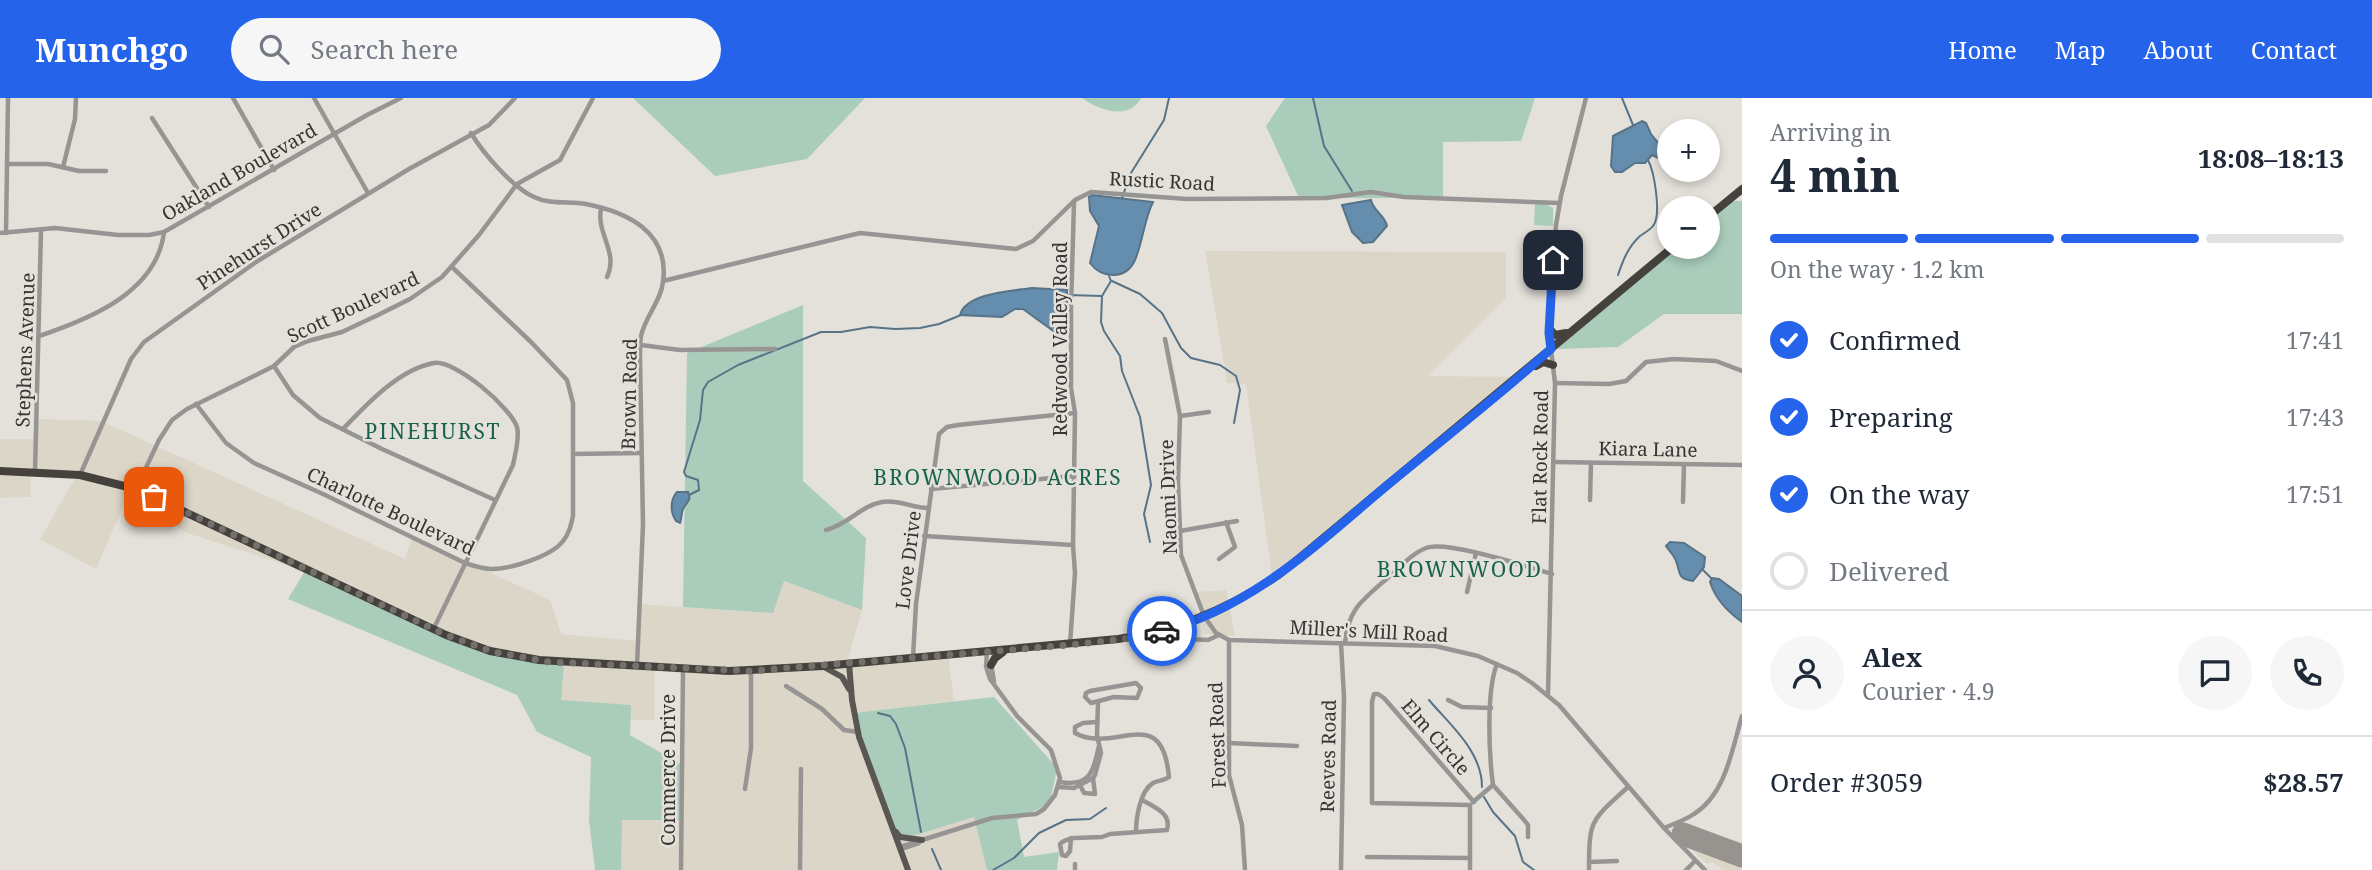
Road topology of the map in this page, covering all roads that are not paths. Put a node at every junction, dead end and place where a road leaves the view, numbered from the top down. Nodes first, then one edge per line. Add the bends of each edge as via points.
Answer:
1 (8, 98) edge
2 (76, 98) edge
3 (233, 98) edge
4 (314, 98) edge
5 (401, 98) edge
6 (515, 98) edge
7 (593, 98) edge
8 (1586, 98) edge
9 (152, 118) dead end
10 (335, 133) junction
11 (471, 133) junction
12 (6, 164) junction
13 (63, 167) junction
14 (274, 170) junction
15 (106, 171) dead end
16 (517, 184) junction
17 (1742, 189) edge
18 (368, 193) junction
19 (1074, 201) junction
20 (1559, 203) junction
21 (209, 207) junction
22 (1720, 207) edge
23 (601, 209) junction
24 (41, 230) junction
25 (164, 232) junction
26 (3, 233) edge
27 (1659, 259) edge
28 (452, 267) junction
29 (607, 277) dead end
30 (663, 282) junction
31 (1580, 325) junction
32 (1549, 328) junction
33 (40, 336) junction
34 (1165, 339) dead end
35 (641, 345) junction
36 (775, 349) dead end
37 (1551, 349) junction
38 (1553, 365) junction
39 (274, 366) junction
40 (1530, 368) junction
41 (1742, 372) edge
42 (1555, 383) junction
43 (196, 404) junction
44 (1075, 412) junction
45 (1209, 412) dead end
46 (1180, 416) junction
47 (343, 429) junction
48 (641, 453) junction
49 (573, 454) junction
50 (1554, 462) junction
51 (1591, 463) junction
52 (1684, 464) junction
53 (1742, 465) edge
54 (0, 471) edge
55 (35, 472) junction
56 (80, 475) junction
57 (1074, 476) junction
58 (136, 489) junction
59 (932, 489) junction
60 (495, 500) junction
61 (1590, 500) dead end
62 (1683, 502) dead end
63 (928, 508) junction
64 (1237, 521) dead end
65 (1226, 522) junction
66 (826, 530) dead end
67 (1180, 531) junction
68 (924, 536) junction
69 (1073, 545) junction
70 (1476, 553) junction
71 (1219, 559) dead end
72 (465, 563) junction
73 (1552, 574) junction
74 (1467, 592) dead end
75 (1204, 616) junction
76 (433, 629) junction
77 (1219, 635) junction
78 (1187, 639) dead end
79 (1229, 640) junction
80 (1343, 643) junction
81 (1070, 645) junction
82 (1005, 651) junction
83 (987, 652) junction
84 (913, 657) junction
85 (849, 663) junction
86 (1497, 664) junction
87 (991, 665) junction
88 (636, 666) junction
89 (822, 666) junction
90 (683, 669) junction
91 (751, 671) junction
92 (994, 683) junction
93 (786, 686) dead end
94 (851, 695) junction
95 (1548, 695) junction
96 (1448, 700) dead end
97 (1098, 702) junction
98 (1491, 708) junction
99 (1742, 716) edge
100 (1097, 722) junction
101 (858, 732) junction
102 (1097, 738) junction
103 (1228, 743) junction
104 (1099, 745) junction
105 (1297, 746) dead end
106 (801, 769) dead end
107 (1093, 778) junction
108 (1059, 784) junction
109 (1080, 785) junction
110 (1493, 785) junction
111 (1628, 787) junction
112 (746, 789) dead end
113 (1142, 800) junction
114 (1472, 803) junction
115 (1664, 828) junction
116 (893, 829) junction
117 (1136, 832) junction
118 (1528, 837) dead end
119 (1070, 838) dead end
120 (922, 840) junction
121 (900, 848) junction
122 (1367, 857) dead end
123 (1470, 858) junction
124 (1617, 861) dead end
125 (1695, 861) junction
126 (1589, 862) junction
127 (681, 870) edge
128 (800, 870) edge
129 (908, 870) edge
130 (1245, 870) edge
131 (1341, 870) edge
132 (1470, 870) edge
133 (1589, 870) edge
134 (1686, 870) edge
135 (1704, 870) edge

1 - 12 street
2 - 13 street
3 - 14 street
4 - 10 street
5 - 10 street, Oakland Boulevard
6 - 11 street, Pinehurst Drive via 489,125
7 - 16 street, Scott Boulevard via 560,160
8 - 20 street, Flat Rock Road
9 - 21 street
10 - 14 street, Oakland Boulevard
10 - 18 street
11 - 16 street, Brown Road
11 - 18 street, Pinehurst Drive
12 - 13 street
12 - 26 street
13 - 15 street
14 - 21 street, Oakland Boulevard
16 - 23 street, Brown Road via 546,202
16 - 28 street, Scott Boulevard
17 - 22 highway
18 - 56 street, Pinehurst Drive via 256,262 144,342 131,359
19 - 20 street, Rustic Road via 1091,192 1242,199 1326,198 1371,192
19 - 30 street via 1033,242 1016,249 860,233
19 - 44 street, Redwood Valley Road via 1071,388
20 - 32 street, Flat Rock Road
21 - 25 street, Oakland Boulevard
23 - 29 street via 612,261
23 - 30 street, Brown Road via 637,223 651,234 660,250
24 - 25 street, Oakland Boulevard via 118,235
24 - 26 street, Oakland Boulevard
24 - 33 street, Stephens Avenue
25 - 33 street via 160,253 136,284 105,309
27 - 31 highway
28 - 39 street, Scott Boulevard via 410,299 342,332 294,347
28 - 49 street, Charlotte Boulevard via 567,380 573,403
30 - 35 street, Brown Road
31 - 32 highway via 1558,336
31 - 37 highway
32 - 37 street, Flat Rock Road
33 - 55 street, Stephens Avenue
34 - 46 street, Naomi Drive
35 - 36 street via 680,350
35 - 48 street, Brown Road
37 - 38 street, Flat Rock Road
37 - 40 highway
38 - 40 highway via 1544,362
38 - 42 street, Flat Rock Road
39 - 43 street, Scott Boulevard
39 - 47 street via 304,407
40 - 75 highway via 1290,568
41 - 42 street via 1716,361 1674,359 1646,362 1626,381
42 - 50 street, Flat Rock Road
43 - 58 street, Scott Boulevard via 172,420
43 - 72 street, Charlotte Boulevard via 226,443 254,463
44 - 57 street, Redwood Valley Road
44 - 59 street, Love Drive via 944,429 937,441
45 - 46 street, Naomi Drive
46 - 67 street, Naomi Drive
47 - 60 street
47 - 60 street via 398,380 428,365 448,364 484,389 517,427 513,465
48 - 49 street
48 - 88 street, Brown Road via 643,524
49 - 72 street, Charlotte Boulevard via 573,516 562,543 547,554 495,569
50 - 51 street, Kiara Lane
50 - 73 street, Flat Rock Road
51 - 52 street, Kiara Lane
51 - 61 street
52 - 53 street, Kiara Lane
52 - 62 street
54 - 55 highway
55 - 56 highway
56 - 58 highway
57 - 59 street
57 - 69 street, Redwood Valley Road
58 - 76 highway
59 - 63 street, Love Drive
60 - 72 street
63 - 66 street via 883,502
63 - 68 street, Love Drive
64 - 65 street
65 - 67 street
65 - 71 street via 1235,547
67 - 75 street, Naomi Drive via 1184,567
68 - 69 street
68 - 84 street, Love Drive
69 - 81 street, Redwood Valley Road
70 - 73 street, Reeves Road
70 - 74 street
70 - 80 street, Reeves Road via 1432,547 1418,553 1354,608
72 - 76 street
73 - 95 street, Flat Rock Road
75 - 77 street, Miller's Mill Road
75 - 81 highway via 1150,634
76 - 88 highway via 520,657
77 - 78 street via 1208,640
77 - 79 street, Miller's Mill Road
79 - 80 street, Miller's Mill Road
79 - 103 street, Forest Road
80 - 86 street, Miller's Mill Road via 1435,646
80 - 131 street, Reeves Road
81 - 82 highway
82 - 83 highway
82 - 87 highway
83 - 84 highway
83 - 87 street
83 - 92 street via 987,673
84 - 85 highway
85 - 89 highway
85 - 94 main road
86 - 95 street, Miller's Mill Road
86 - 98 street
87 - 92 street
88 - 90 highway
89 - 91 highway
89 - 94 main road via 842,677
90 - 91 highway
90 - 127 street, Commerce Drive
91 - 112 street
92 - 108 street via 1017,716 1051,750
93 - 101 street via 844,730
94 - 101 main road
95 - 111 street, Miller's Mill Road
96 - 98 street via 1462,707
97 - 97 street via 1089,702 1086,693 1136,683 1141,688 1137,698
97 - 100 street
98 - 110 street
99 - 115 street via 1724,778 1709,801 1697,813
100 - 102 street
100 - 102 street via 1083,723 1074,730
101 - 116 main road
102 - 104 street
102 - 113 street via 1142,735 1160,743 1169,778 1149,786
103 - 105 street
103 - 130 street, Forest Road via 1229,777 1242,825
104 - 107 street
104 - 108 street via 1090,776
106 - 128 street
107 - 109 street
107 - 109 street via 1095,794 1084,793
108 - 109 street via 1069,788
108 - 120 street via 1051,801 1036,814 992,818
110 - 114 street
110 - 118 street via 1528,825
111 - 115 street, Miller's Mill Road
111 - 126 street via 1595,818
113 - 117 street
113 - 117 street via 1164,814 1169,827
114 - 114 street, Elm Circle via 1371,803 1374,694 1384,698
114 - 123 street
115 - 125 street, Miller's Mill Road
116 - 120 main road via 900,837
116 - 121 main road
117 - 119 street
120 - 121 street
121 - 129 main road
122 - 123 street
123 - 132 street
124 - 126 street
125 - 134 street
125 - 135 street, Miller's Mill Road
126 - 133 street

